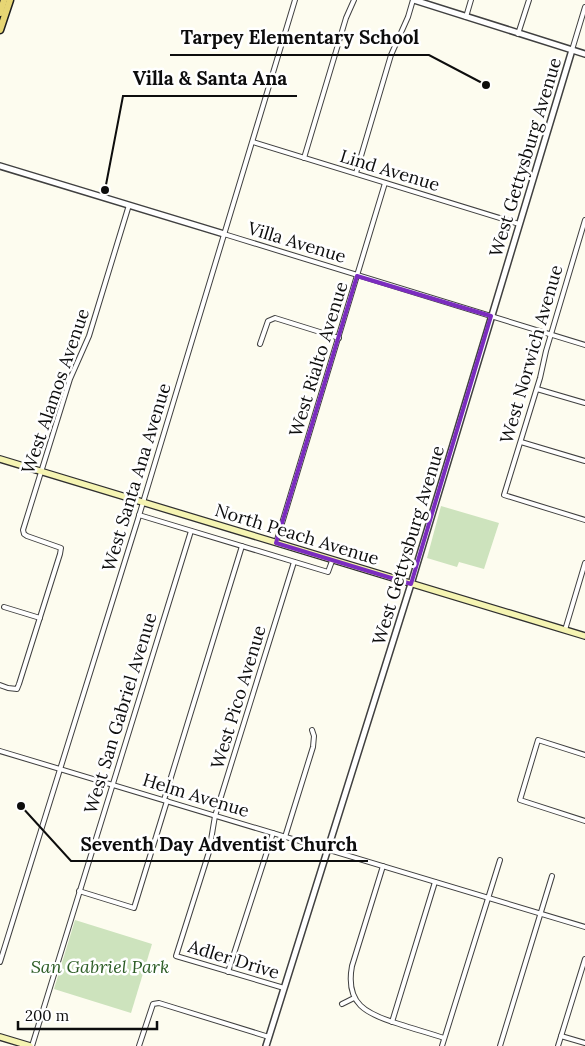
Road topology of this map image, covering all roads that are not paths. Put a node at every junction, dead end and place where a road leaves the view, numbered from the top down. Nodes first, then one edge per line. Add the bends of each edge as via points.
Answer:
1 (4, 0) edge
2 (10, 0) edge
3 (296, 0) edge
4 (354, 0) edge
5 (414, 0) edge
6 (471, 0) edge
7 (528, 0) edge
8 (585, 7) edge
9 (1, 16) edge
10 (466, 17) junction
11 (0, 30) edge
12 (518, 34) junction
13 (572, 50) junction
14 (585, 54) edge
15 (252, 142) junction
16 (304, 158) junction
17 (0, 166) edge
18 (356, 174) junction
19 (385, 183) junction
20 (128, 205) junction
21 (585, 220) edge
22 (519, 224) junction
23 (224, 234) junction
24 (357, 276) junction
25 (491, 316) junction
26 (550, 335) junction
27 (339, 338) junction
28 (260, 344) dead end
29 (585, 345) edge
30 (537, 388) junction
31 (585, 403) edge
32 (520, 442) junction
33 (0, 459) edge
34 (585, 461) edge
35 (42, 472) junction
36 (143, 503) junction
37 (139, 515) junction
38 (585, 520) edge
39 (191, 531) junction
40 (276, 543) junction
41 (242, 546) junction
42 (332, 561) junction
43 (294, 562) junction
44 (585, 563) edge
45 (411, 584) junction
46 (4, 607) dead end
47 (40, 618) junction
48 (565, 630) junction
49 (585, 636) edge
50 (0, 685) edge
51 (312, 730) dead end
52 (0, 751) edge
53 (585, 755) edge
54 (60, 769) junction
55 (112, 784) junction
56 (166, 801) junction
57 (215, 816) junction
58 (585, 821) edge
59 (273, 833) junction
60 (285, 837) junction
61 (327, 850) junction
62 (500, 860) dead end
63 (383, 866) junction
64 (552, 876) dead end
65 (435, 882) junction
66 (79, 891) junction
67 (488, 899) junction
68 (541, 914) junction
69 (585, 927) edge
70 (176, 956) joint
71 (585, 959) edge
72 (0, 962) edge
73 (228, 972) junction
74 (284, 988) junction
75 (354, 998) junction
76 (342, 1004) dead end
77 (392, 1022) junction
78 (269, 1036) junction
79 (561, 1036) junction
80 (0, 1037) edge
81 (444, 1038) junction
82 (585, 1043) edge
83 (31, 1046) edge
84 (139, 1046) edge
85 (266, 1046) edge
86 (442, 1046) edge
87 (500, 1046) edge
88 (558, 1046) edge

1 - 9 main road
2 - 9 main road
3 - 15 street, West Santa Ana Avenue
4 - 16 street
5 - 10 street
5 - 18 street via 391,55
6 - 10 street
7 - 12 street
8 - 13 street
9 - 11 main road
10 - 12 street
12 - 13 street
13 - 14 street
13 - 22 street, West Gettysburg Avenue
15 - 16 street, Lind Avenue
15 - 23 street, West Santa Ana Avenue
16 - 18 street, Lind Avenue
17 - 20 street, Villa Avenue
18 - 19 street, Lind Avenue
19 - 22 street, Lind Avenue
19 - 24 street, West Rialto Avenue
20 - 23 street, Villa Avenue
20 - 35 street, West Alamos Avenue via 89,336 70,379
21 - 26 street, West Norwich Avenue
22 - 25 street, West Gettysburg Avenue
23 - 24 street, Villa Avenue
23 - 36 street, West Santa Ana Avenue
24 - 25 street, Villa Avenue
24 - 27 street, West Rialto Avenue
25 - 26 street, Villa Avenue
25 - 45 street, West Gettysburg Avenue
26 - 29 street, Villa Avenue
26 - 30 street, West Norwich Avenue
27 - 28 street via 275,318 268,321
27 - 40 street, West Rialto Avenue
30 - 31 street
30 - 32 street, West Norwich Avenue
32 - 34 street
32 - 38 street, West Norwich Avenue via 504,495
33 - 35 main road, North Peach Avenue
35 - 36 main road, North Peach Avenue
35 - 47 street, West Alamos Avenue via 24,534 61,548
36 - 37 street, West Santa Ana Avenue
36 - 40 main road, North Peach Avenue
37 - 39 street
37 - 54 street, West Santa Ana Avenue
39 - 41 street
39 - 55 street, West San Gabriel Avenue
40 - 42 main road, North Peach Avenue
41 - 43 street
41 - 56 street
42 - 43 street via 328,572
42 - 45 main road, North Peach Avenue
43 - 57 street, West Pico Avenue
44 - 48 street
45 - 48 main road, North Peach Avenue
45 - 61 street, West Gettysburg Avenue
46 - 47 street
47 - 50 street, West Alamos Avenue via 17,688
48 - 49 main road, North Peach Avenue
51 - 60 street via 313,747
52 - 54 street, Helm Avenue
53 - 58 street via 538,740 520,800
54 - 55 street, Helm Avenue
54 - 72 street, West Santa Ana Avenue
55 - 56 street, Helm Avenue
55 - 66 street, West San Gabriel Avenue
56 - 57 street, Helm Avenue
56 - 66 street via 134,908
57 - 59 street, Helm Avenue
57 - 70 street, West Pico Avenue via 209,852
59 - 60 street, Helm Avenue
59 - 73 street
60 - 61 street, Helm Avenue
61 - 63 street, Helm Avenue
61 - 74 street, West Gettysburg Avenue
62 - 67 street
63 - 65 street, Helm Avenue
63 - 75 street via 352,966 350,977
64 - 68 street
65 - 67 street, Helm Avenue
65 - 77 street
66 - 83 street, West San Gabriel Avenue
67 - 68 street, Helm Avenue
67 - 81 street
68 - 69 street, Helm Avenue
68 - 87 street
70 - 73 street, Adler Drive
71 - 79 street
73 - 74 street, Adler Drive
74 - 78 street, West Gettysburg Avenue
75 - 76 street
75 - 77 street via 373,1016
77 - 81 street
78 - 84 street via 159,1003 153,1004
78 - 85 street, West Gettysburg Avenue
79 - 82 street
79 - 88 street
80 - 83 main road
81 - 86 street

